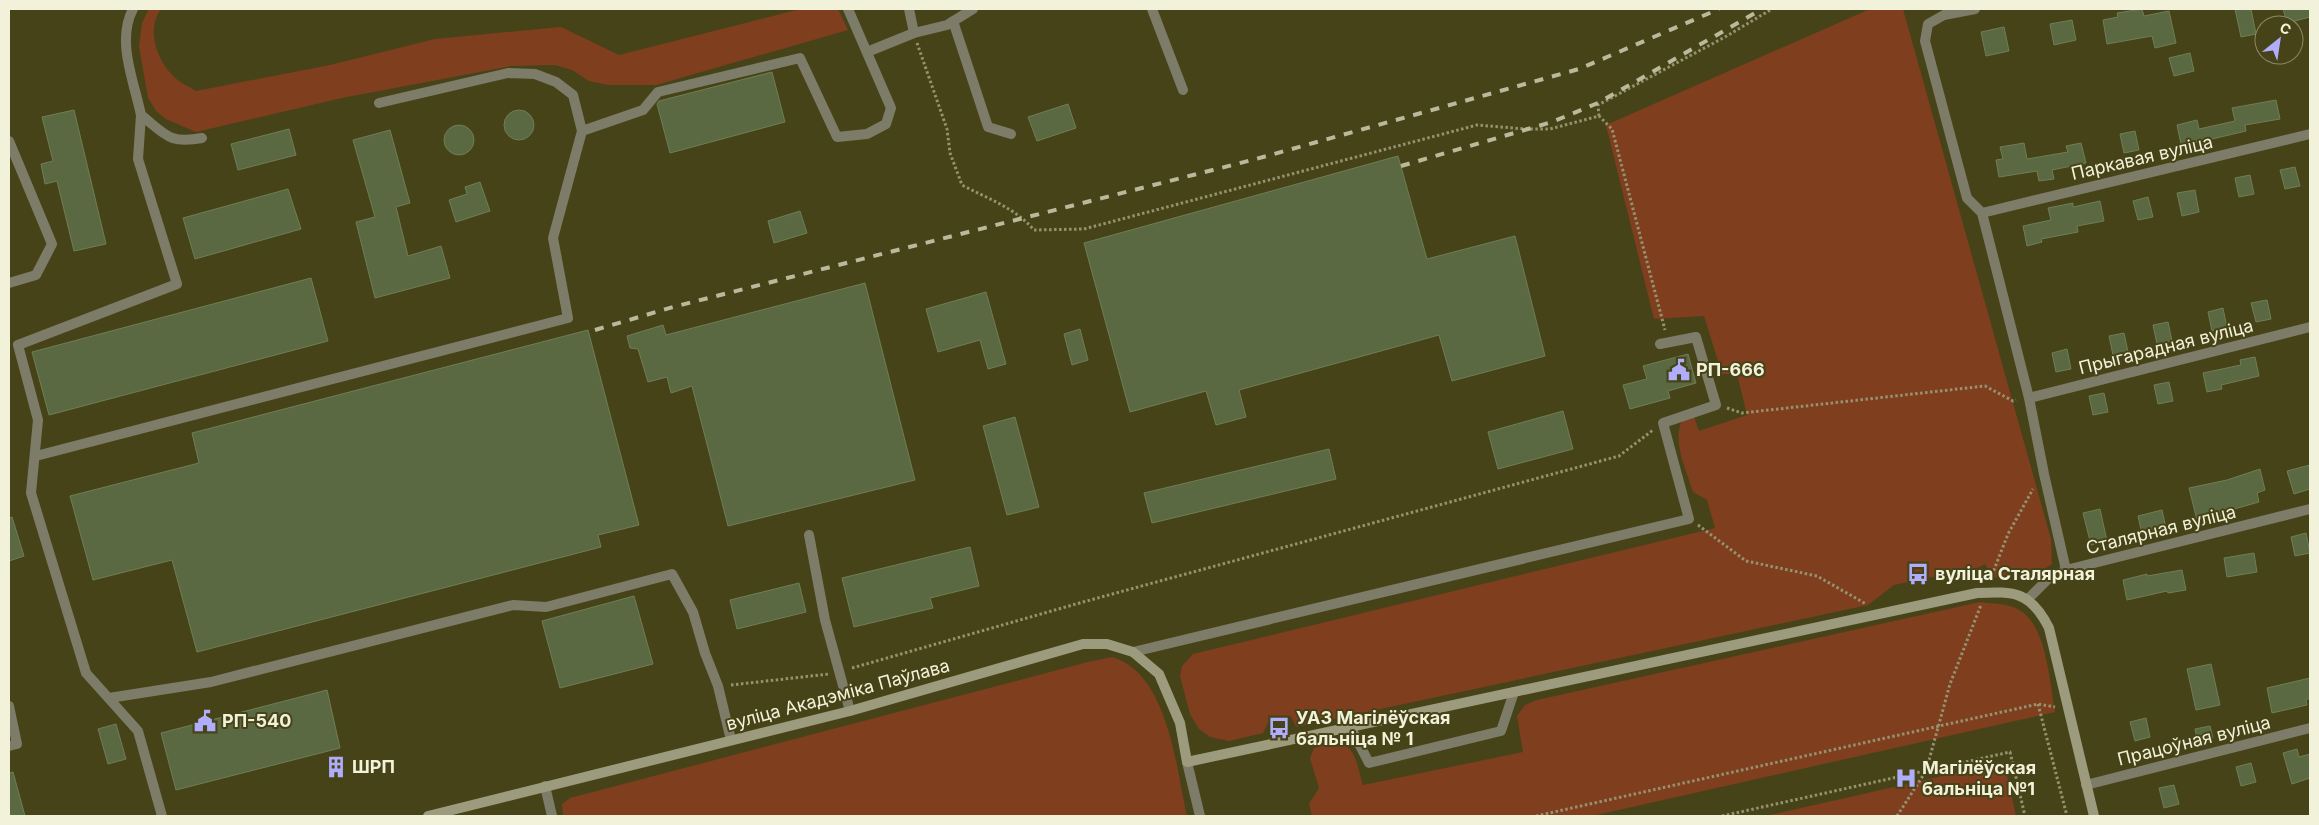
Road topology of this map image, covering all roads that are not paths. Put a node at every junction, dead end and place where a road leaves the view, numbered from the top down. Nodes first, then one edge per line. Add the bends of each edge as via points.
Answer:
1 (133, 9) edge
2 (848, 9) edge
3 (909, 9) edge
4 (973, 9) edge
5 (1152, 9) edge
6 (1975, 9) edge
7 (953, 21) junction
8 (914, 33) junction
9 (867, 52) junction
10 (1183, 90) dead end
11 (379, 103) dead end
12 (141, 115) junction
13 (582, 131) junction
14 (1011, 134) dead end
15 (2310, 134) edge
16 (202, 138) dead end
17 (9, 141) edge
18 (1982, 213) junction
19 (9, 283) edge
20 (2310, 327) edge
21 (1664, 343) road end
22 (2029, 398) junction
23 (36, 456) junction
24 (2310, 509) edge
25 (810, 535) dead end
26 (2066, 570) junction
27 (2028, 598) junction
28 (1133, 652) junction
29 (1514, 692) junction
30 (108, 698) junction
31 (9, 706) edge
32 (850, 711) junction
33 (1350, 726) junction
34 (2310, 728) edge
35 (731, 740) junction
36 (9, 746) edge
37 (1187, 762) junction
38 (2086, 785) junction
39 (545, 786) junction
40 (162, 816) edge
41 (428, 816) edge
42 (552, 816) edge
43 (1200, 816) edge
44 (2094, 816) edge

1 - 12 street via 124,40
2 - 9 street
3 - 8 street
4 - 7 street
5 - 10 street
6 - 18 street via 1944,15 1928,24 1925,41 1967,198
7 - 8 street
7 - 14 street via 988,127
8 - 9 street
9 - 13 street via 891,108 886,124 867,134 837,137 800,58 658,92 643,110
11 - 13 street via 508,73 536,74 573,94
12 - 16 street via 171,139
12 - 23 street via 138,159 177,284 18,345 38,420
13 - 23 street via 553,238 568,318
15 - 18 street, Паркавая вуліца
17 - 19 street via 52,244 36,275
18 - 22 street
20 - 22 street, Прыгарадная вуліца
21 - 28 street via 1696,337 1716,405 1663,423 1689,519
22 - 26 street
23 - 30 street via 32,493 86,673
24 - 26 street, Сталярная вуліца
25 - 32 street via 825,620
26 - 27 street, Сталярная вуліца via 2048,579
27 - 29 main road via 2005,592 1986,592
27 - 38 main road via 2041,612 2049,628
28 - 32 main road, вуліца Акадэміка Паўлава via 1106,644 1083,644
28 - 37 main road, вуліца Акадэміка Паўлава via 1159,674 1180,723
29 - 33 main road
29 - 33 street via 1501,731 1369,762
30 - 35 street via 211,682 513,605 546,607 672,574 694,612 718,686
30 - 40 street via 138,731
31 - 36 street via 17,744
32 - 35 main road, вуліца Акадэміка Паўлава
33 - 37 main road
34 - 38 street, Працоўная вуліца
35 - 39 main road, вуліца Акадэміка Паўлава
37 - 43 street
38 - 44 main road
39 - 41 main road, вуліца Акадэміка Паўлава
39 - 42 street

